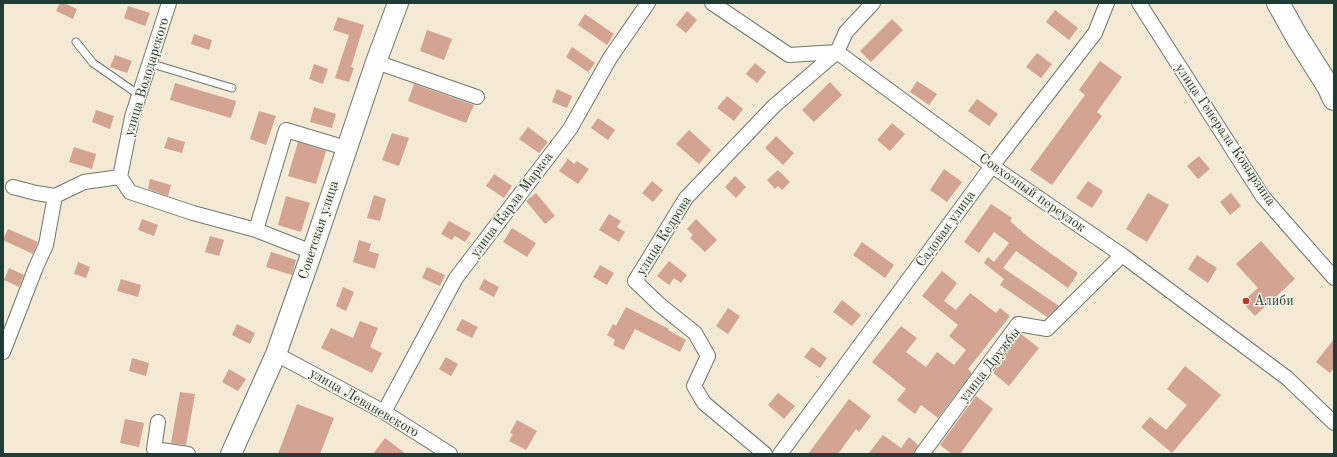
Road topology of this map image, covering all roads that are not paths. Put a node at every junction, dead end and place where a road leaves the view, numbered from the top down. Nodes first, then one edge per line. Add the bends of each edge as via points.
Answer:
1 (169, 3) edge
2 (398, 3) edge
3 (648, 3) edge
4 (712, 3) edge
5 (873, 3) edge
6 (1107, 3) edge
7 (1139, 3) edge
8 (1278, 3) edge
9 (76, 42) dead end
10 (837, 52) junction
11 (376, 62) junction
12 (149, 63) junction
13 (232, 88) dead end
14 (139, 95) junction
15 (477, 97) dead end
16 (1334, 99) edge
17 (346, 148) junction
18 (992, 166) junction
19 (120, 177) junction
20 (13, 187) dead end
21 (55, 196) junction
22 (256, 230) junction
23 (312, 252) junction
24 (1122, 255) junction
25 (1334, 278) edge
26 (3, 352) edge
27 (276, 354) junction
28 (384, 412) junction
29 (158, 422) dead end
30 (1334, 424) edge
31 (188, 454) edge
32 (229, 454) edge
33 (450, 454) edge
34 (765, 454) edge
35 (780, 454) edge
36 (922, 454) edge

1 - 12 street, улица Володарского
2 - 11 street, Советская улица
3 - 28 street, улица Карла Маркса via 610,58 570,129 456,278
4 - 10 street via 788,55
5 - 10 street, улица Кедрова via 846,32
6 - 18 street, Садовая улица via 1095,33
7 - 25 street, улица Генерала Ковырзина via 1263,197
8 - 16 main road
9 - 14 lane via 92,63
10 - 18 street, Совхозный переулок
10 - 34 street, улица Кедрова via 774,106 686,198 635,282 695,333 708,356 694,386 704,403
11 - 15 street
11 - 17 street, Советская улица
12 - 13 lane
12 - 14 street, улица Володарского
14 - 19 street, улица Володарского
17 - 22 street via 286,130
17 - 23 street, Советская улица
18 - 24 street, Совхозный переулок
18 - 35 street, Садовая улица
19 - 21 street via 84,182
19 - 22 street via 130,192
20 - 21 street
21 - 26 street via 46,246
22 - 23 street
23 - 27 street, Советская улица
24 - 30 street, Совхозный переулок via 1287,378
24 - 36 street, улица Дружбы via 1047,329 1018,324
27 - 28 street, улица Леваневского
27 - 32 street, Советская улица
28 - 33 street, улица Леваневского
29 - 31 street via 154,449

